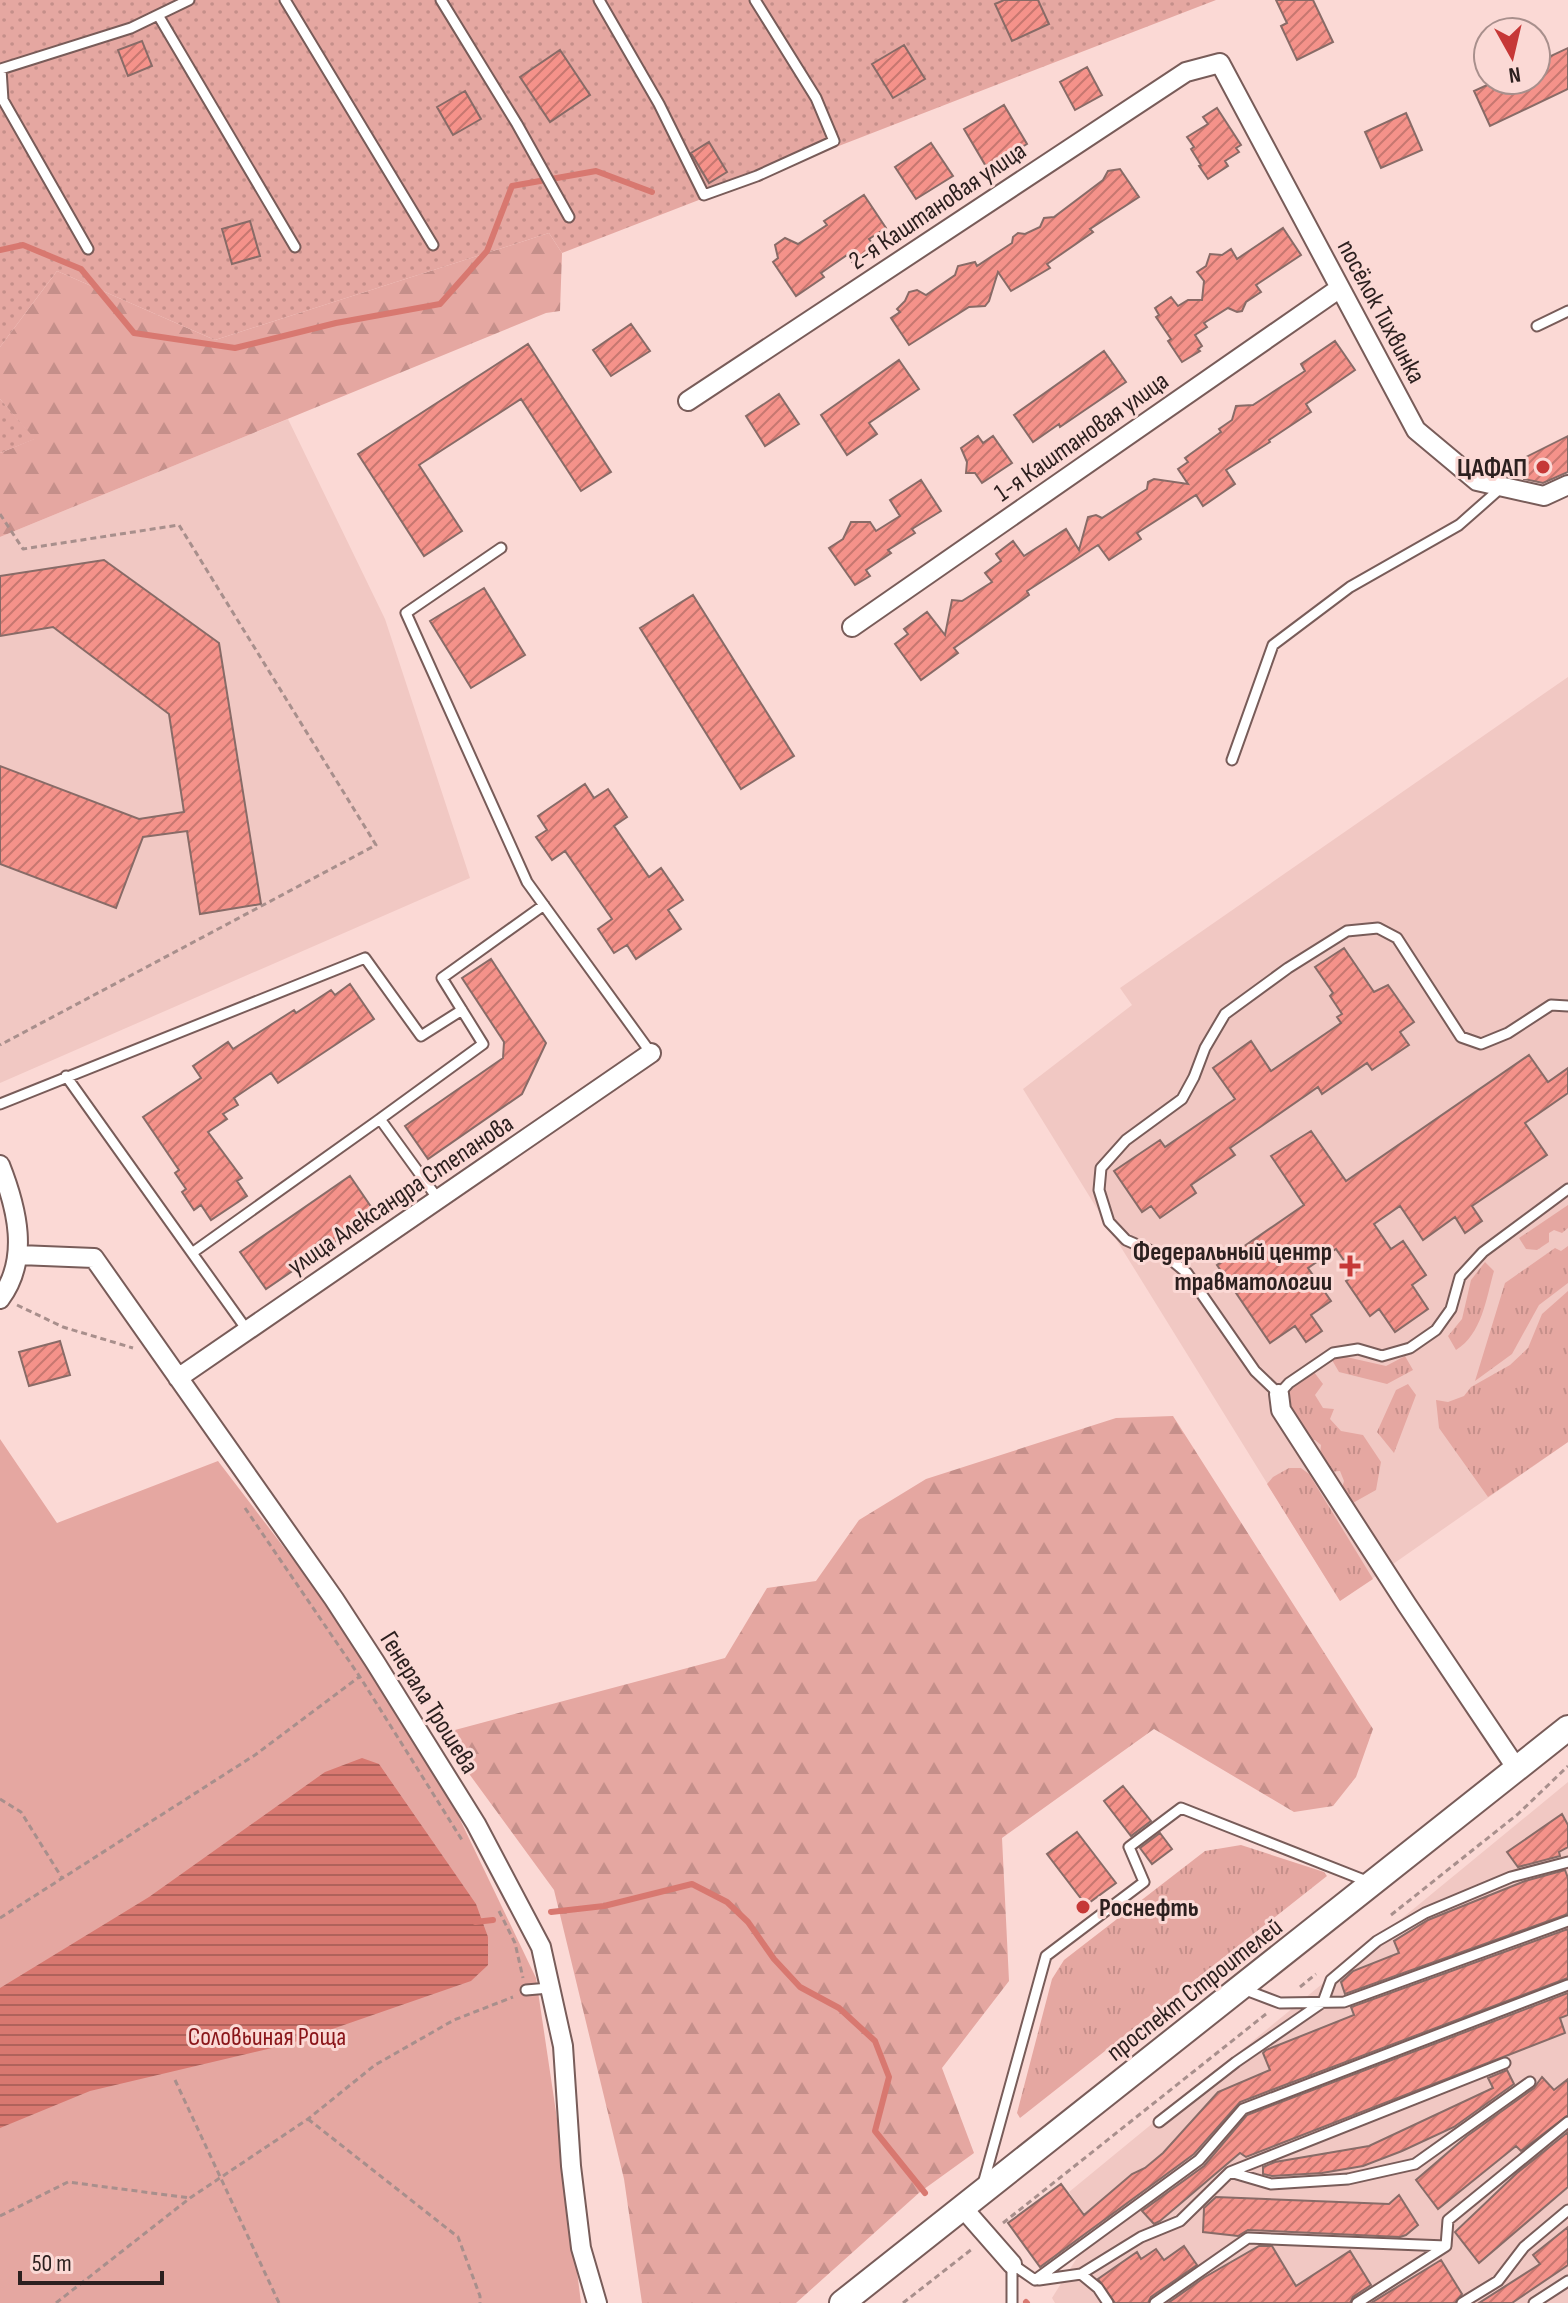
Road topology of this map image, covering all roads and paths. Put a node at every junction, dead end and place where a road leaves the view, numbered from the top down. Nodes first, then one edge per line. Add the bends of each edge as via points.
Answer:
1 (189, 0) edge
2 (285, 0) edge
3 (441, 0) edge
4 (599, 0) edge
5 (755, 0) edge
6 (158, 15) junction
7 (1220, 63) joint
8 (0, 69) edge
9 (569, 217) dead end
10 (433, 245) dead end
11 (295, 247) dead end
12 (88, 249) dead end
13 (1340, 288) junction
14 (1568, 311) edge
15 (1537, 326) dead end
16 (688, 401) dead end
17 (1568, 485) edge
18 (1502, 487) junction
19 (0, 514) edge
20 (501, 548) dead end
21 (852, 627) dead end
22 (1232, 760) dead end
23 (544, 905) junction
24 (1568, 1006) edge
25 (462, 1010) junction
26 (0, 1045) edge
27 (651, 1053) joint
28 (66, 1076) junction
29 (0, 1104) edge
30 (380, 1119) junction
31 (0, 1165) edge
32 (1568, 1189) edge
33 (438, 1199) junction
34 (192, 1253) junction
35 (19, 1255) junction
36 (0, 1298) edge
37 (247, 1330) junction
38 (164, 1357) junction
39 (178, 1378) junction
40 (1279, 1394) junction
41 (244, 1507) dead end
42 (360, 1677) junction
43 (1567, 1732) edge
44 (1568, 1766) edge
45 (1517, 1769) junction
46 (0, 1799) edge
47 (469, 1850) dead end
48 (1568, 1862) edge
49 (62, 1878) junction
50 (1372, 1883) junction
51 (495, 1903) dead end
52 (0, 1918) edge
53 (1387, 1918) dead end
54 (1568, 1921) edge
55 (1316, 1975) dead end
56 (1568, 1985) edge
57 (549, 1988) junction
58 (1239, 1988) junction
59 (526, 1990) junction
60 (1323, 2002) junction
61 (1280, 2003) junction
62 (1505, 2063) dead end
63 (175, 2080) dead end
64 (1530, 2082) dead end
65 (308, 2119) junction
66 (1159, 2122) dead end
67 (1568, 2122) edge
68 (1230, 2172) junction
69 (219, 2177) junction
70 (190, 2198) junction
71 (971, 2200) junction
72 (1568, 2210) edge
73 (0, 2216) edge
74 (987, 2236) junction
75 (1446, 2246) junction
76 (1012, 2264) junction
77 (1081, 2274) junction
78 (1035, 2280) junction
79 (1568, 2281) edge
80 (849, 2300) edge
81 (56, 2303) edge
82 (279, 2303) edge
83 (480, 2303) edge
84 (597, 2303) edge
85 (903, 2303) edge
86 (1012, 2303) edge
87 (1108, 2303) edge
88 (1155, 2303) edge
89 (1357, 2303) edge
90 (1462, 2303) edge
91 (1534, 2303) edge

1 - 6 lane
2 - 10 lane
3 - 9 lane
4 - 5 lane via 704,195 834,141 816,98
6 - 8 lane
6 - 11 lane
7 - 13 street, посёлок Тихвинка
7 - 16 street, 2-я Каштановая улица via 1186,72
8 - 12 lane via 3,100
13 - 18 street, посёлок Тихвинка via 1416,430 1477,481
13 - 21 street, 1-я Каштановая улица
14 - 15 lane
17 - 18 street, посёлок Тихвинка via 1544,496
18 - 22 lane via 1459,525 1350,587 1273,645
19 - 26 path via 23,549 179,525 376,845
20 - 23 lane via 406,613 527,882
23 - 25 lane via 442,978
23 - 27 lane
24 - 40 lane via 1551,1005 1481,1044 1461,1037 1397,938 1378,928 1347,931 1225,1014 1182,1099 1126,1140 1101,1168 1099,1190 1109,1222 1126,1240 1170,1259 1187,1273 1255,1371
25 - 28 lane via 421,1036 365,958
25 - 30 lane via 483,1044
27 - 33 street, улица Александра Степанова
28 - 29 lane
28 - 34 lane
30 - 33 lane
30 - 34 lane
31 - 35 street via 12,1194
32 - 40 lane via 1483,1252 1460,1277 1451,1309 1436,1330 1410,1348 1382,1356 1358,1349 1333,1353
33 - 37 street, улица Александра Степанова
34 - 37 lane
35 - 36 street
35 - 38 street, Генерала Трошева via 94,1258
36 - 38 path via 63,1327
37 - 39 street, улица Александра Степанова
38 - 39 street, Генерала Трошева
39 - 57 street, Генерала Трошева via 334,1599 476,1824 541,1947
40 - 45 street via 1281,1410
41 - 42 path
42 - 47 path
42 - 49 path via 255,1755
43 - 45 main road, проспект Строителей
44 - 53 path via 1518,1814
45 - 50 main road, проспект Строителей
46 - 49 path via 21,1812
48 - 60 lane via 1511,1877 1425,1913 1377,1941 1331,1980
49 - 52 path
50 - 58 main road, проспект Строителей
50 - 71 lane via 1181,1808 1129,1847 1144,1882 1046,1956
51 - 59 path via 515,1943
54 - 60 lane via 1344,2002
55 - 61 path
56 - 78 lane via 1243,2109 1199,2160
57 - 59 lane
57 - 84 street, Генерала Трошева via 563,2046 581,2248
58 - 61 lane
58 - 71 main road, проспект Строителей
59 - 65 path via 454,2020 375,2065
60 - 61 lane
60 - 66 lane
61 - 74 path
62 - 68 lane
63 - 69 path
64 - 68 lane via 1415,2164 1348,2179 1271,2184
65 - 69 path
65 - 83 path via 458,2237
67 - 75 lane via 1448,2220
68 - 77 lane via 1180,2221 1141,2237
69 - 70 path
69 - 82 path
70 - 73 path via 68,2182
70 - 81 path
71 - 74 street
71 - 80 main road, проспект Строителей
72 - 90 lane via 1524,2247 1498,2281
74 - 76 street
74 - 85 path
75 - 88 lane via 1248,2238
75 - 89 lane
76 - 78 lane
76 - 86 lane
77 - 78 lane
77 - 87 lane
79 - 91 lane

